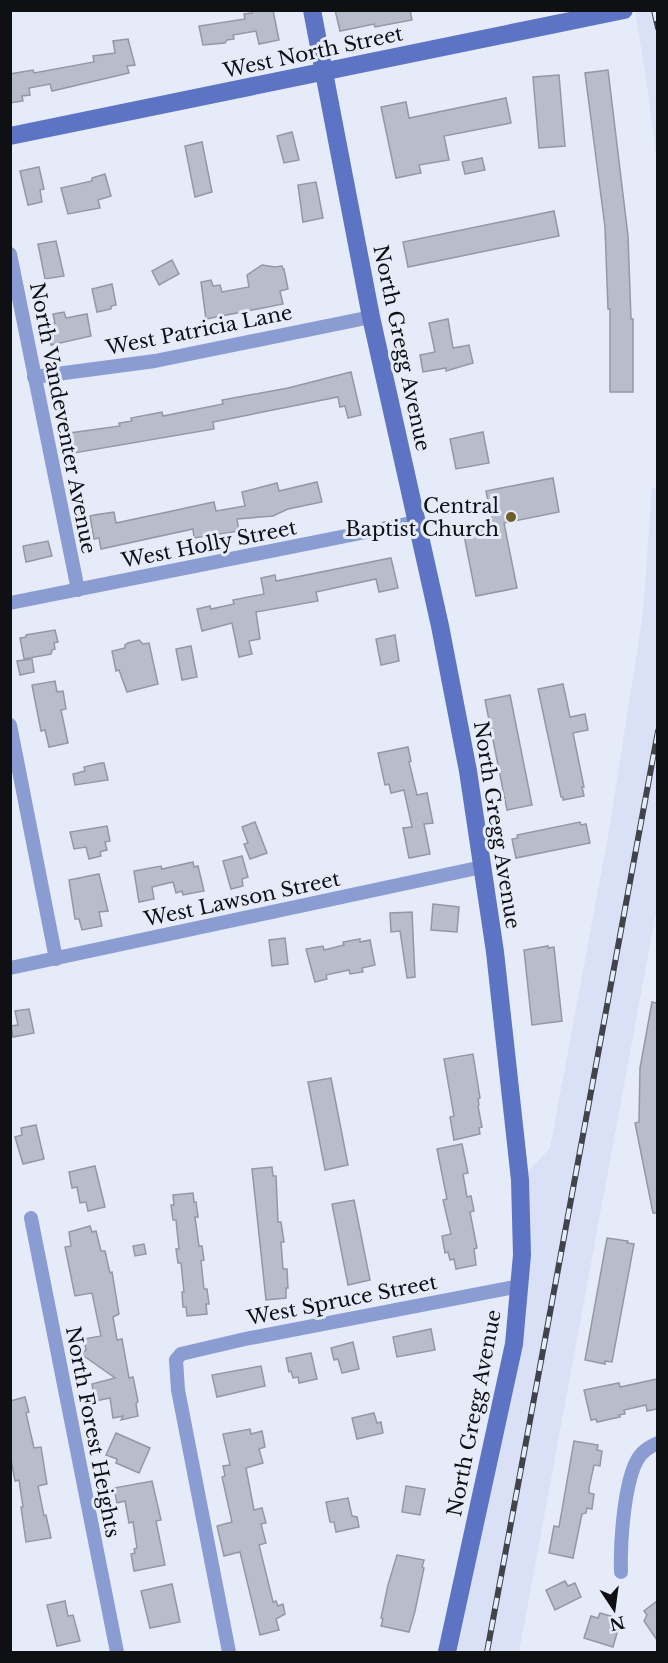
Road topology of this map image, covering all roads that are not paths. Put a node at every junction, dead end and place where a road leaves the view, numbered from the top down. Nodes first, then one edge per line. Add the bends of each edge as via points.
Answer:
1 (312, 10) edge
2 (624, 10) edge
3 (324, 73) junction
4 (10, 136) edge
5 (10, 254) edge
6 (371, 316) junction
7 (34, 377) junction
8 (416, 522) junction
9 (78, 590) junction
10 (10, 603) edge
11 (10, 725) edge
12 (482, 867) junction
13 (56, 959) junction
14 (10, 968) edge
15 (31, 1218) dead end
16 (520, 1286) junction
17 (657, 1443) edge
18 (621, 1572) dead end
19 (117, 1653) edge
20 (229, 1653) edge
21 (447, 1653) edge

1 - 3 main road, North Gregg Avenue
2 - 3 main road, West North Street
3 - 4 main road, West North Street
3 - 6 main road, North Gregg Avenue
5 - 7 street, North Vandeventer Avenue
6 - 7 street, West Patricia Lane via 154,361
6 - 8 main road, North Gregg Avenue
7 - 9 street, North Vandeventer Avenue
8 - 9 street, West Holly Street
8 - 12 main road, North Gregg Avenue via 450,675
9 - 10 street, West Holly Street
11 - 13 street
12 - 13 street, West Lawson Street
12 - 16 main road, North Gregg Avenue via 519,1180
13 - 14 street, West Lawson Street
15 - 19 street, North Forest Heights
16 - 20 street, West Spruce Street via 245,1339 181,1354 176,1360 178,1390
16 - 21 main road, North Gregg Avenue via 514,1344
17 - 18 street via 640,1455 632,1471 620,1542

